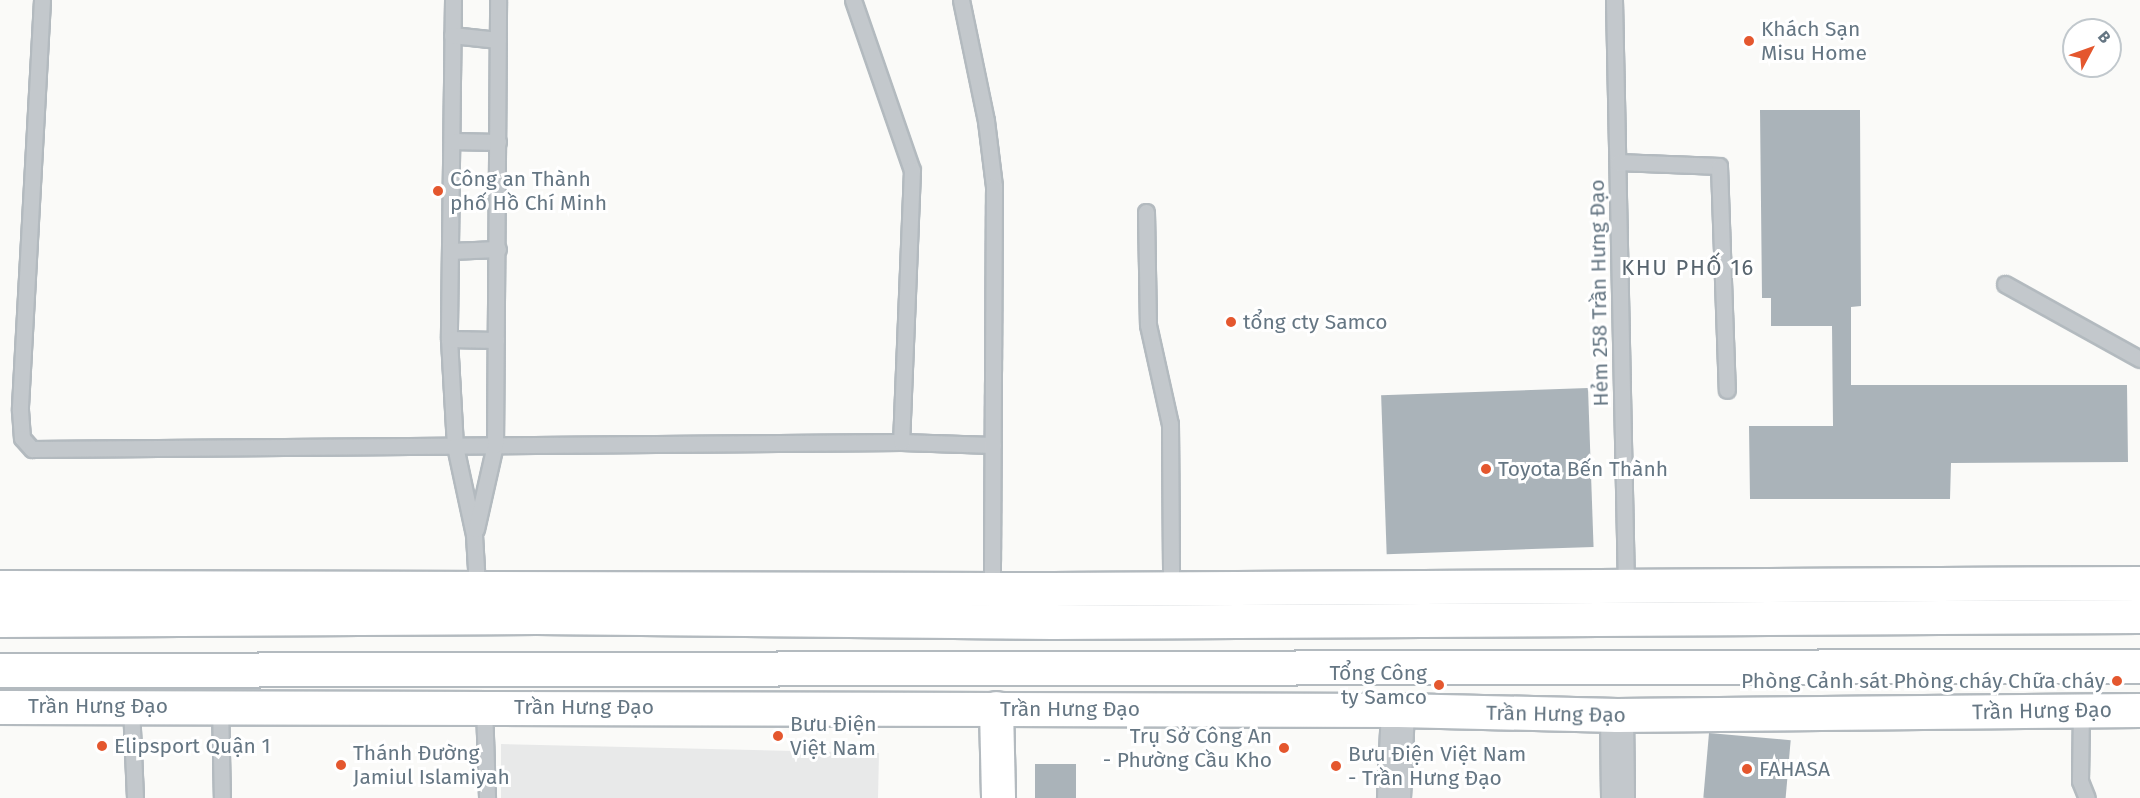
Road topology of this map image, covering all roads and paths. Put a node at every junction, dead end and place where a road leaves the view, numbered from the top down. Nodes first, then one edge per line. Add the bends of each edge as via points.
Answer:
1 (42, 0) edge
2 (453, 0) edge
3 (498, 0) edge
4 (853, 0) edge
5 (961, 0) edge
6 (1614, 0) edge
7 (452, 35) junction
8 (498, 40) junction
9 (452, 141) junction
10 (498, 142) junction
11 (1618, 162) junction
12 (1146, 212) dead end
13 (498, 249) junction
14 (450, 251) junction
15 (2005, 284) dead end
16 (449, 339) junction
17 (496, 340) junction
18 (2140, 359) edge
19 (1727, 390) dead end
20 (901, 442) junction
21 (495, 445) junction
22 (993, 445) junction
23 (455, 446) junction
24 (474, 535) junction
25 (2140, 583) edge
26 (1996, 584) junction
27 (1857, 585) junction
28 (1348, 586) junction
29 (0, 587) edge
30 (219, 587) junction
31 (992, 587) junction
32 (1171, 587) junction
33 (1626, 601) junction
34 (478, 602) junction
35 (1550, 602) junction
36 (1686, 602) junction
37 (728, 604) junction
38 (2140, 616) edge
39 (1349, 619) junction
40 (1996, 619) junction
41 (0, 620) edge
42 (222, 620) junction
43 (1173, 620) junction
44 (1858, 620) junction
45 (991, 621) junction
46 (1859, 664) junction
47 (1549, 665) junction
48 (1617, 665) junction
49 (1996, 665) junction
50 (2140, 666) edge
51 (482, 668) junction
52 (581, 668) junction
53 (785, 669) junction
54 (0, 670) edge
55 (306, 670) junction
56 (992, 670) junction
57 (130, 671) junction
58 (0, 706) edge
59 (131, 706) junction
60 (220, 706) junction
61 (308, 706) junction
62 (484, 706) junction
63 (582, 707) junction
64 (788, 708) junction
65 (996, 708) junction
66 (1398, 710) junction
67 (2081, 710) junction
68 (2140, 710) edge
69 (1997, 711) junction
70 (1549, 714) junction
71 (1860, 714) junction
72 (1617, 716) junction
73 (135, 798) edge
74 (222, 798) edge
75 (487, 798) edge
76 (998, 798) edge
77 (1394, 798) edge
78 (1618, 798) edge
79 (2087, 798) edge

1 - 23 lane via 20,410 22,438 32,449
2 - 7 lane
3 - 8 lane
4 - 20 lane via 912,170
5 - 22 lane via 982,99 994,186
6 - 11 lane, Hẻm 258 Trần Hưng Đạo
7 - 8 lane
7 - 9 lane
8 - 10 lane
9 - 10 lane
9 - 14 lane
10 - 13 lane
11 - 19 lane via 1719,166
11 - 33 lane, Hẻm 258 Trần Hưng Đạo
12 - 32 lane via 1148,325 1170,424
13 - 14 lane
13 - 17 lane
14 - 16 lane
15 - 18 lane
16 - 17 lane
16 - 23 lane
17 - 21 lane
20 - 21 lane
20 - 22 lane
21 - 23 lane
21 - 24 lane
22 - 31 lane
23 - 24 lane
24 - 34 lane
25 - 26 main road
26 - 27 main road
26 - 40 main road
27 - 36 main road
27 - 44 main road
28 - 32 main road
28 - 35 main road
28 - 39 main road
29 - 30 main road
30 - 34 main road
30 - 42 main road
31 - 32 main road
31 - 37 main road
31 - 45 main road
32 - 43 main road
33 - 35 main road
33 - 36 main road
34 - 37 main road
34 - 42 main road
34 - 51 main road
35 - 39 main road
36 - 44 main road
37 - 45 main road
38 - 40 main road
39 - 43 main road
40 - 44 main road
41 - 42 main road
43 - 45 main road
44 - 46 main road
45 - 56 main road
46 - 48 main road, Trần Hưng Đạo
46 - 49 main road, Trần Hưng Đạo
46 - 71 main road
47 - 48 main road, Trần Hưng Đạo
47 - 56 main road, Trần Hưng Đạo
47 - 70 main road
48 - 72 main road
49 - 50 main road, Trần Hưng Đạo
49 - 69 main road
51 - 52 main road, Trần Hưng Đạo
51 - 55 main road, Trần Hưng Đạo
51 - 62 main road
52 - 53 main road, Trần Hưng Đạo
52 - 63 main road
53 - 56 main road, Trần Hưng Đạo
53 - 64 main road
54 - 57 main road, Trần Hưng Đạo
55 - 57 main road, Trần Hưng Đạo
55 - 61 main road
56 - 65 main road
57 - 59 main road
58 - 59 main road, Trần Hưng Đạo
59 - 60 main road, Trần Hưng Đạo
59 - 73 lane
60 - 61 main road, Trần Hưng Đạo
60 - 74 lane
61 - 62 main road, Trần Hưng Đạo
62 - 63 main road, Trần Hưng Đạo
62 - 75 lane
63 - 64 main road, Trần Hưng Đạo
64 - 65 main road, Trần Hưng Đạo
65 - 66 main road, Trần Hưng Đạo
65 - 76 main road
66 - 70 main road, Trần Hưng Đạo
66 - 77 street
67 - 68 main road, Trần Hưng Đạo
67 - 69 main road, Trần Hưng Đạo
67 - 79 lane via 2080,781
69 - 71 main road, Trần Hưng Đạo
70 - 72 main road, Trần Hưng Đạo
71 - 72 main road, Trần Hưng Đạo
72 - 78 street

